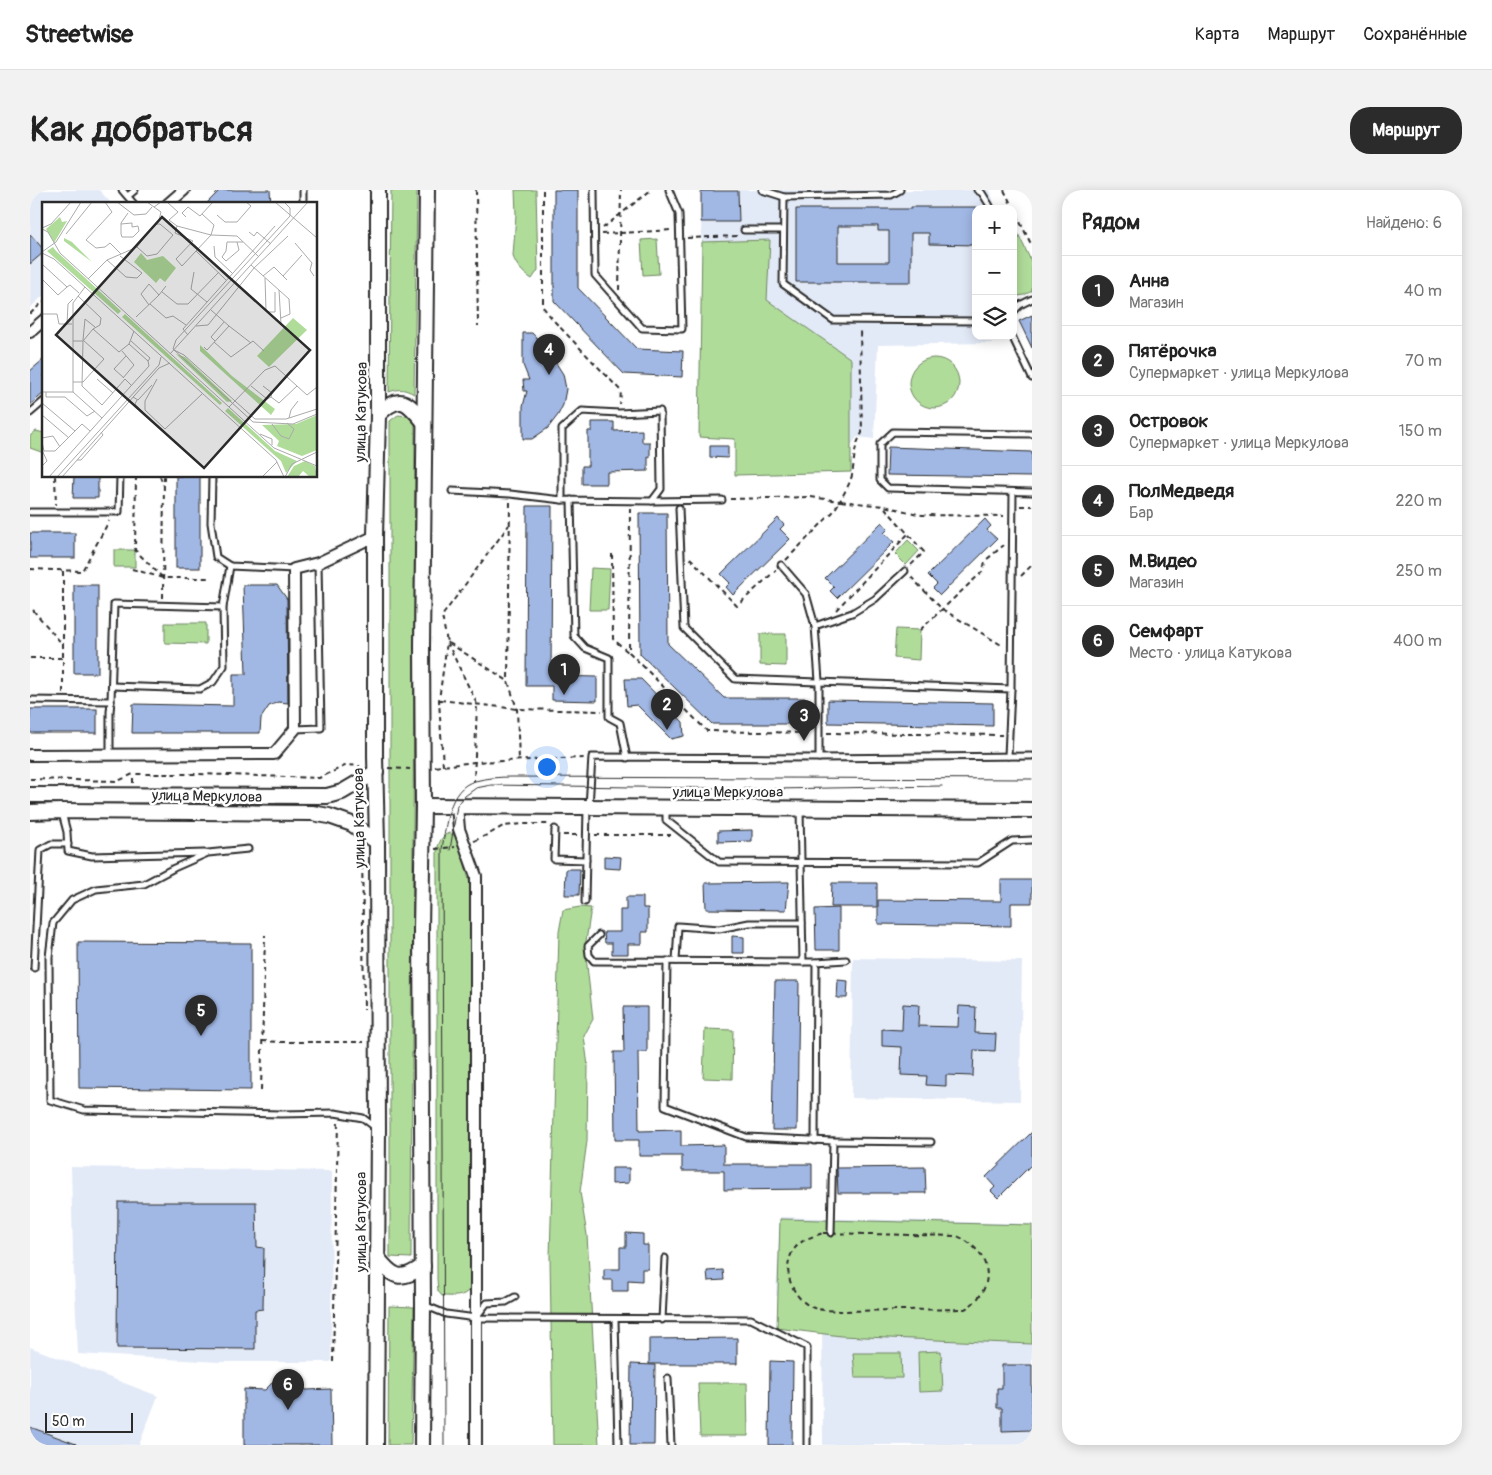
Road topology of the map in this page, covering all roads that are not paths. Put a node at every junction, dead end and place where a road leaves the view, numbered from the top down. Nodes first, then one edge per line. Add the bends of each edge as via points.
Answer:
1 (122, 190) edge
2 (135, 190) edge
3 (184, 190) edge
4 (378, 190) edge
5 (427, 190) edge
6 (594, 190) edge
7 (670, 190) edge
8 (762, 190) edge
9 (900, 190) edge
10 (977, 190) edge
11 (128, 196) junction
12 (784, 197) junction
13 (132, 202) edge
14 (170, 202) edge
15 (989, 205) edge
16 (783, 230) junction
17 (745, 233) road end
18 (1032, 300) edge
19 (1017, 308) edge
20 (972, 321) edge
21 (42, 322) edge
22 (30, 332) edge
23 (1014, 340) edge
24 (1032, 378) edge
25 (42, 403) edge
26 (30, 413) edge
27 (378, 415) junction
28 (424, 422) junction
29 (1032, 434) edge
30 (120, 478) edge
31 (212, 478) edge
32 (452, 492) dead end
33 (1013, 492) junction
34 (1032, 492) edge
35 (562, 500) junction
36 (571, 500) junction
37 (722, 500) road end
38 (652, 501) junction
39 (679, 508) dead end
40 (30, 512) edge
41 (375, 536) junction
42 (318, 563) junction
43 (781, 565) road end
44 (230, 566) junction
45 (294, 569) junction
46 (905, 571) road end
47 (223, 607) junction
48 (815, 626) junction
49 (819, 681) junction
50 (112, 686) junction
51 (1011, 689) junction
52 (30, 700) edge
53 (111, 701) junction
54 (295, 729) junction
55 (30, 755) edge
56 (110, 755) junction
57 (1008, 756) junction
58 (1032, 756) edge
59 (626, 758) junction
60 (819, 758) junction
61 (375, 770) junction
62 (30, 796) edge
63 (423, 806) junction
64 (457, 806) junction
65 (588, 807) junction
66 (666, 808) junction
67 (800, 808) junction
68 (1032, 810) edge
69 (61, 811) junction
70 (30, 812) edge
71 (555, 826) road end
72 (1032, 840) edge
73 (376, 842) junction
74 (68, 844) junction
75 (248, 849) dead end
76 (208, 853) junction
77 (586, 860) junction
78 (801, 863) junction
79 (585, 902) dead end
80 (802, 923) junction
81 (599, 935) dead end
82 (846, 960) dead end
83 (667, 961) junction
84 (676, 961) junction
85 (803, 962) junction
86 (816, 962) junction
87 (34, 968) dead end
88 (378, 1129) junction
89 (815, 1141) junction
90 (833, 1142) junction
91 (931, 1142) dead end
92 (832, 1234) road end
93 (377, 1257) junction
94 (665, 1258) dead end
95 (423, 1266) junction
96 (515, 1297) dead end
97 (423, 1305) junction
98 (476, 1318) junction
99 (615, 1319) junction
100 (662, 1320) junction
101 (668, 1378) dead end
102 (376, 1445) edge
103 (422, 1445) edge
104 (476, 1445) edge
105 (618, 1445) edge
106 (671, 1445) edge
107 (806, 1445) edge

1 - 11 lane
2 - 11 lane
3 - 14 street
4 - 27 main road, улица Катукова
5 - 28 main road
6 - 7 lane via 595,274 642,328 682,329 679,214
8 - 12 lane
9 - 12 lane via 892,195
10 - 15 lane
11 - 13 lane
12 - 16 lane
16 - 17 lane
16 - 20 lane via 783,284 833,320
18 - 19 lane
21 - 22 street
23 - 24 lane
25 - 26 lane
27 - 28 main road via 395,402 405,403
27 - 41 main road, улица Катукова
28 - 63 main road
29 - 33 lane via 893,432 880,444 880,480 888,488
30 - 40 lane via 118,512
31 - 44 lane via 211,523 216,557
32 - 35 lane
33 - 34 lane
33 - 51 lane
35 - 36 lane
35 - 38 lane via 562,429 582,412 660,412 661,489
36 - 38 lane
36 - 59 lane via 574,636 585,648 609,658 609,716 620,723
37 - 38 lane
39 - 49 lane via 684,628 735,679
41 - 42 street
41 - 61 main road, улица Катукова
42 - 45 street
42 - 54 lane via 321,728
43 - 48 lane via 806,594
44 - 45 lane
44 - 47 lane
45 - 54 street
46 - 48 lane via 875,599 852,613
47 - 50 lane via 224,666 213,682 200,689
47 - 50 lane via 114,604
48 - 49 lane
49 - 51 lane
49 - 60 lane
50 - 53 lane
51 - 57 lane
52 - 53 lane
53 - 56 lane
54 - 56 street via 274,754
55 - 56 street
57 - 58 lane
57 - 60 lane
59 - 60 lane
59 - 65 lane via 592,758
61 - 62 main road, улица Меркулова via 342,792 327,796
61 - 73 main road, улица Катукова
63 - 64 main road, улица Меркулова
63 - 95 main road
64 - 65 main road, улица Меркулова
64 - 98 street via 459,830 476,876
65 - 66 main road, улица Меркулова
65 - 77 lane
66 - 67 main road, улица Меркулова
66 - 78 lane via 666,820 719,862
67 - 68 main road, улица Меркулова
67 - 78 lane
69 - 70 main road, улица Меркулова
69 - 73 main road, улица Меркулова via 312,813 352,824
69 - 74 lane
71 - 77 lane via 554,858
72 - 78 lane via 1012,840 978,863
73 - 88 main road, улица Катукова
74 - 76 lane via 68,851 92,856
74 - 87 lane via 51,844 40,850
75 - 76 lane
76 - 88 lane via 144,884 96,889 72,900 53,923 49,956 50,1100 84,1110 338,1113 363,1118
77 - 79 lane
78 - 80 lane
80 - 84 lane via 749,923 720,928 678,926
80 - 85 lane
81 - 83 lane via 588,946 594,961
82 - 86 lane
83 - 84 lane
83 - 89 lane via 665,1106 746,1137
84 - 85 lane
85 - 86 lane
86 - 89 lane
88 - 93 main road, улица Катукова
89 - 90 lane
90 - 91 lane
90 - 92 lane
93 - 95 main road via 386,1269 398,1276 411,1275
93 - 102 main road, улица Катукова
94 - 100 lane
95 - 97 main road
96 - 98 lane via 506,1302 486,1303
97 - 98 lane via 446,1314
97 - 103 main road
98 - 99 lane
98 - 104 street
99 - 100 lane
99 - 105 lane
100 - 107 lane via 751,1319 807,1347
101 - 106 lane

